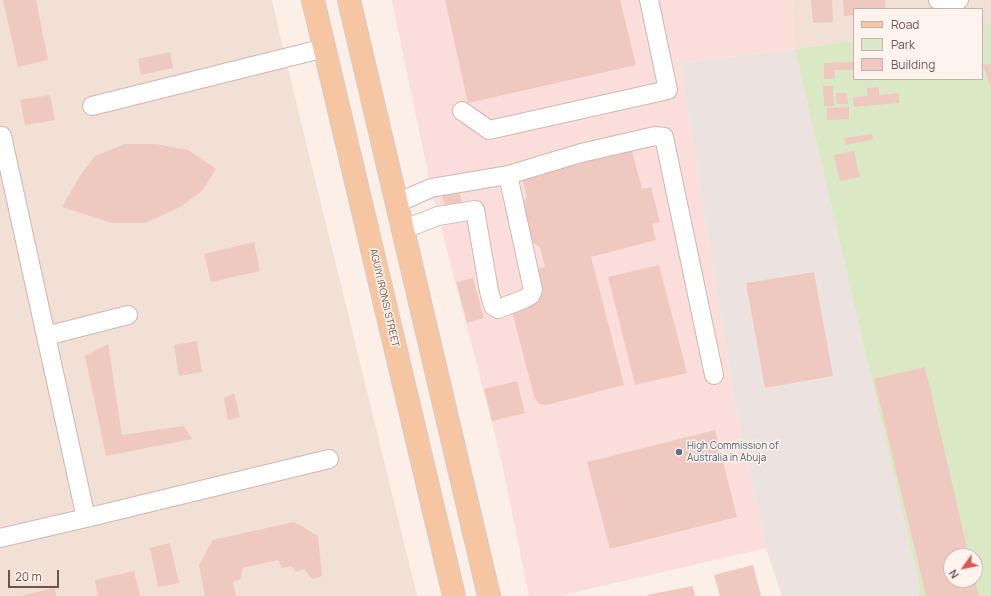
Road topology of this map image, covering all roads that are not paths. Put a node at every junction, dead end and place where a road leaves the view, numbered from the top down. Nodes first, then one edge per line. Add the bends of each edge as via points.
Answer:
1 (313, 0) edge
2 (649, 0) edge
3 (938, 0) edge
4 (959, 0) edge
5 (353, 1) edge
6 (325, 48) junction
7 (92, 106) dead end
8 (462, 111) dead end
9 (2, 136) dead end
10 (508, 175) junction
11 (469, 181) junction
12 (397, 203) junction
13 (475, 210) junction
14 (402, 230) junction
15 (128, 315) dead end
16 (46, 336) junction
17 (714, 375) dead end
18 (329, 459) dead end
19 (86, 518) junction
20 (0, 538) edge
21 (454, 596) edge
22 (489, 596) edge

1 - 6 main road, AGUIYI IRONSI STREET
2 - 8 street via 668,90 489,130
3 - 4 street
5 - 12 main road
6 - 7 street
6 - 21 main road, AGUIYI IRONSI STREET
9 - 16 street
10 - 11 street
10 - 13 street via 533,290 531,295 498,309 493,306
10 - 17 street via 588,152 655,136 664,137
11 - 12 street via 431,188
11 - 13 street
12 - 14 main road
13 - 14 street via 438,216
14 - 22 main road
15 - 16 street
16 - 19 street
18 - 19 street
19 - 20 street

